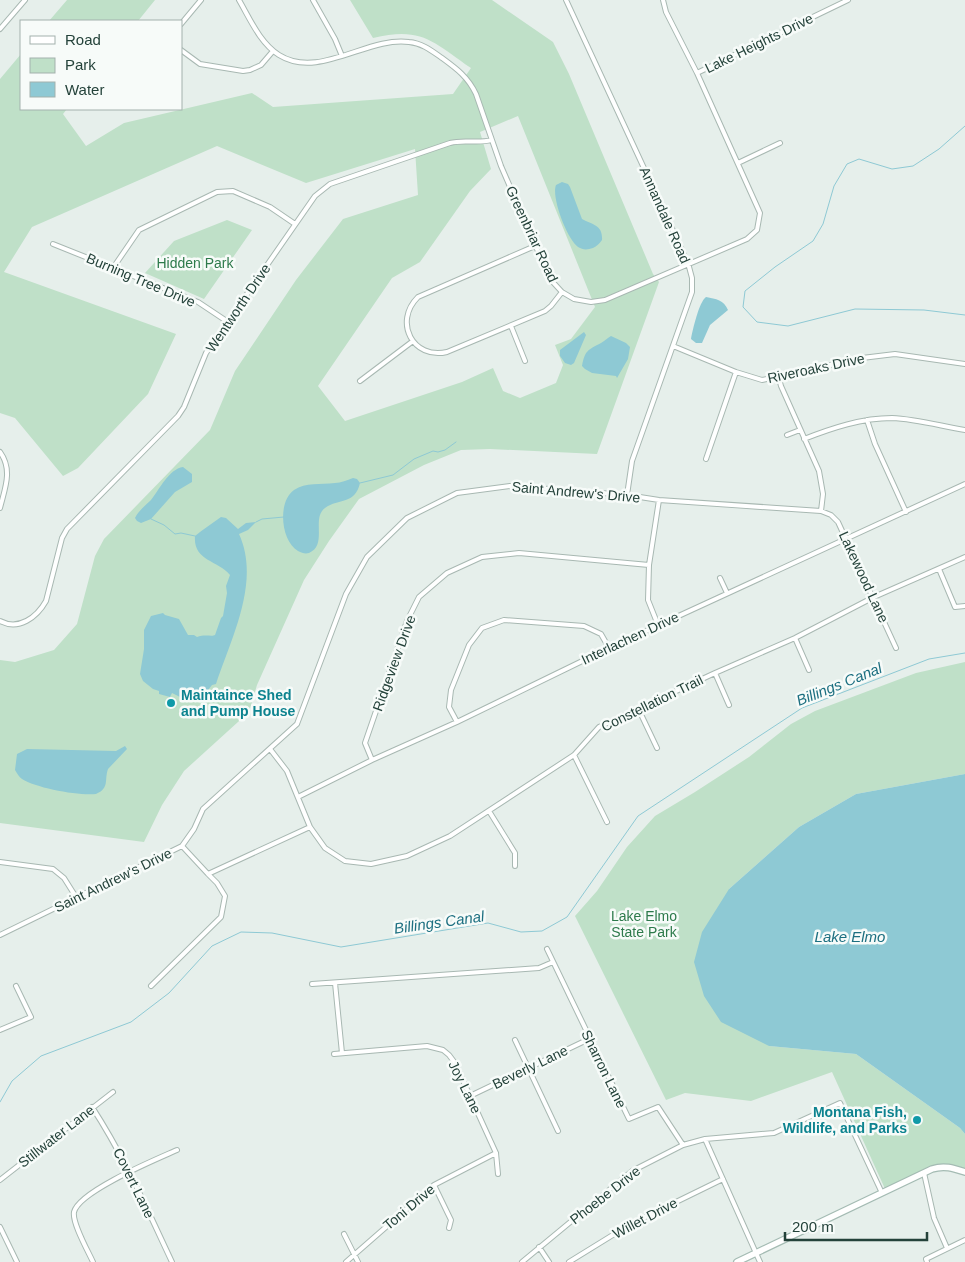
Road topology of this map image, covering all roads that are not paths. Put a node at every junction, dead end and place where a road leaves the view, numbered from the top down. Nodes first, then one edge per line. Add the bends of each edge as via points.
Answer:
1 (25, 0) edge
2 (201, 0) edge
3 (238, 0) edge
4 (313, 0) edge
5 (566, 0) edge
6 (663, 0) edge
7 (848, 0) edge
8 (182, 23) edge
9 (0, 28) edge
10 (182, 51) edge
11 (273, 51) junction
12 (342, 56) junction
13 (697, 73) junction
14 (492, 140) junction
15 (780, 143) dead end
16 (738, 163) junction
17 (296, 224) junction
18 (53, 244) dead end
19 (535, 246) junction
20 (688, 263) junction
21 (113, 268) junction
22 (562, 292) junction
23 (228, 322) junction
24 (511, 326) junction
25 (413, 341) junction
26 (673, 346) junction
27 (525, 361) dead end
28 (965, 364) edge
29 (736, 372) junction
30 (778, 375) junction
31 (360, 381) dead end
32 (867, 420) junction
33 (800, 430) junction
34 (965, 430) edge
35 (787, 435) dead end
36 (804, 439) junction
37 (0, 452) edge
38 (706, 459) dead end
39 (965, 484) edge
40 (627, 495) junction
41 (659, 500) junction
42 (0, 508) edge
43 (821, 511) junction
44 (906, 512) junction
45 (847, 538) junction
46 (965, 557) edge
47 (649, 565) junction
48 (939, 569) junction
49 (720, 578) dead end
50 (727, 593) junction
51 (874, 598) junction
52 (965, 606) edge
53 (0, 621) edge
54 (658, 625) junction
55 (795, 638) junction
56 (609, 648) junction
57 (896, 648) dead end
58 (809, 670) dead end
59 (715, 673) junction
60 (729, 705) dead end
61 (638, 708) junction
62 (457, 722) junction
63 (657, 748) dead end
64 (270, 749) junction
65 (574, 755) junction
66 (372, 760) junction
67 (298, 796) junction
68 (489, 811) junction
69 (607, 822) dead end
70 (310, 827) junction
71 (182, 846) junction
72 (0, 862) edge
73 (515, 866) dead end
74 (208, 874) junction
75 (76, 897) junction
76 (0, 934) edge
77 (547, 949) dead end
78 (553, 962) junction
79 (335, 982) junction
80 (312, 984) dead end
81 (16, 986) dead end
82 (151, 986) dead end
83 (0, 1030) edge
84 (590, 1039) junction
85 (515, 1040) dead end
86 (342, 1053) junction
87 (334, 1054) dead end
88 (528, 1068) junction
89 (113, 1092) dead end
90 (470, 1096) junction
91 (92, 1107) junction
92 (558, 1131) dead end
93 (704, 1139) junction
94 (683, 1145) junction
95 (177, 1150) dead end
96 (496, 1153) junction
97 (130, 1172) junction
98 (965, 1172) edge
99 (924, 1173) junction
100 (498, 1174) dead end
101 (723, 1179) junction
102 (0, 1180) edge
103 (434, 1185) junction
104 (882, 1193) junction
105 (0, 1227) edge
106 (449, 1228) dead end
107 (344, 1234) dead end
108 (965, 1240) edge
109 (539, 1248) junction
110 (947, 1248) junction
111 (756, 1253) junction
112 (354, 1254) junction
113 (927, 1261) edge
114 (17, 1262) edge
115 (93, 1262) edge
116 (172, 1262) edge
117 (346, 1262) edge
118 (358, 1262) edge
119 (522, 1262) edge
120 (549, 1262) edge
121 (569, 1262) edge
122 (736, 1262) edge
123 (760, 1262) edge

1 - 9 street
2 - 8 street
3 - 11 street
4 - 12 street
5 - 20 street, Annandale Road
6 - 13 street, Greenbriar Road
7 - 13 street, Lake Heights Drive
10 - 11 street via 200,64 243,71 261,65
11 - 12 street, Greenbriar Road via 285,58 307,62
12 - 14 street, Greenbriar Road via 395,41 428,48 460,70 471,84
13 - 16 street, Greenbriar Road
14 - 17 street, Wentworth Drive via 450,143 330,184 315,196
14 - 19 street, Greenbriar Road
15 - 16 street
16 - 20 street, Greenbriar Road via 760,213 757,230 747,239
17 - 21 street via 270,207 232,191 216,192 139,230
17 - 23 street, Wentworth Drive
18 - 21 street, Burning Tree Drive
19 - 22 street, Greenbriar Road via 550,279
19 - 25 street via 418,297 406,319
20 - 22 street, Greenbriar Road via 605,300 579,301
20 - 26 street, Annandale Road via 692,292
21 - 23 street, Burning Tree Drive via 198,302
22 - 24 street via 548,308
23 - 53 street, Wentworth Drive via 206,352 178,416 67,529 41,610 24,622
24 - 25 street via 444,353 427,352
24 - 27 street
25 - 31 street
26 - 29 street, Riveroaks Drive
26 - 40 street, Annandale Road via 632,462
28 - 30 street, Riveroaks Drive via 895,354
29 - 30 street, Riveroaks Drive via 762,380
29 - 38 street
30 - 33 street
32 - 34 street via 892,418
32 - 36 street
32 - 44 street
33 - 35 street
33 - 36 street
36 - 43 street via 822,483
37 - 42 street via 8,472
39 - 44 street, Interlachen Drive
40 - 41 street, Saint Andrew's Drive
40 - 64 street, Saint Andrew's Drive via 510,486 456,493 407,518 367,557 346,594 296,724
41 - 43 street, Saint Andrew's Drive
41 - 47 street
43 - 45 street, Lakewood Lane via 832,515
44 - 45 street, Interlachen Drive
45 - 50 street, Interlachen Drive
45 - 51 street, Lakewood Lane
46 - 48 street, Constellation Trail
47 - 54 street via 648,600
47 - 66 street, Ridgeview Drive via 519,553 482,557 448,573 419,597 408,621 365,742
48 - 51 street, Constellation Trail
48 - 52 street via 955,607
49 - 50 street
50 - 54 street, Interlachen Drive
51 - 55 street, Constellation Trail
51 - 57 street, Lakewood Lane
54 - 56 street, Interlachen Drive
55 - 58 street
55 - 59 street, Constellation Trail
56 - 62 street, Interlachen Drive
56 - 62 street via 601,634 584,626 504,620 482,628 469,645 451,690 449,707
59 - 60 street
59 - 61 street, Constellation Trail
61 - 63 street
61 - 65 street, Constellation Trail via 599,727
62 - 66 street, Interlachen Drive
64 - 67 street, Constellation Trail via 287,771
64 - 71 street, Saint Andrew's Drive via 203,809
65 - 68 street, Constellation Trail
65 - 69 street
66 - 67 street, Interlachen Drive
67 - 70 street, Constellation Trail
68 - 70 street, Constellation Trail via 450,836 407,856 371,864 345,861 326,848
68 - 73 street via 515,853
70 - 74 street
71 - 74 street
71 - 75 street, Saint Andrew's Drive
72 - 75 street via 53,869 64,878
74 - 82 street via 225,896 220,917
75 - 76 street, Saint Andrew's Drive
77 - 78 street, Sharron Lane
78 - 79 street via 538,968
78 - 84 street, Sharron Lane
79 - 80 street
79 - 86 street
81 - 83 street via 31,1017
84 - 88 street, Beverly Lane
84 - 94 street, Sharron Lane via 628,1119 658,1107
85 - 88 street
86 - 87 street, Joy Lane
86 - 90 street, Joy Lane via 435,1047 449,1055
88 - 90 street, Beverly Lane
88 - 92 street
89 - 91 street, Stillwater Lane
90 - 96 street, Joy Lane
91 - 97 street, Covert Lane
91 - 102 street, Stillwater Lane
93 - 94 street, Phoebe Drive
93 - 101 street
93 - 104 street, Phoebe Drive via 774,1133 840,1103
94 - 109 street, Phoebe Drive via 632,1171
95 - 97 street
96 - 100 street, Joy Lane
96 - 103 street, Toni Drive
97 - 115 street via 91,1193 76,1206 76,1223
97 - 116 street, Covert Lane
98 - 99 street via 941,1166
99 - 104 street
99 - 110 street via 934,1218
101 - 111 street
101 - 121 street, Willet Drive via 629,1224
103 - 106 street via 451,1220
103 - 112 street, Toni Drive
104 - 111 street
105 - 114 street
107 - 112 street
108 - 110 street
109 - 119 street, Phoebe Drive
109 - 120 street
110 - 113 street
111 - 122 street
111 - 123 street
112 - 117 street, Toni Drive
112 - 118 street

